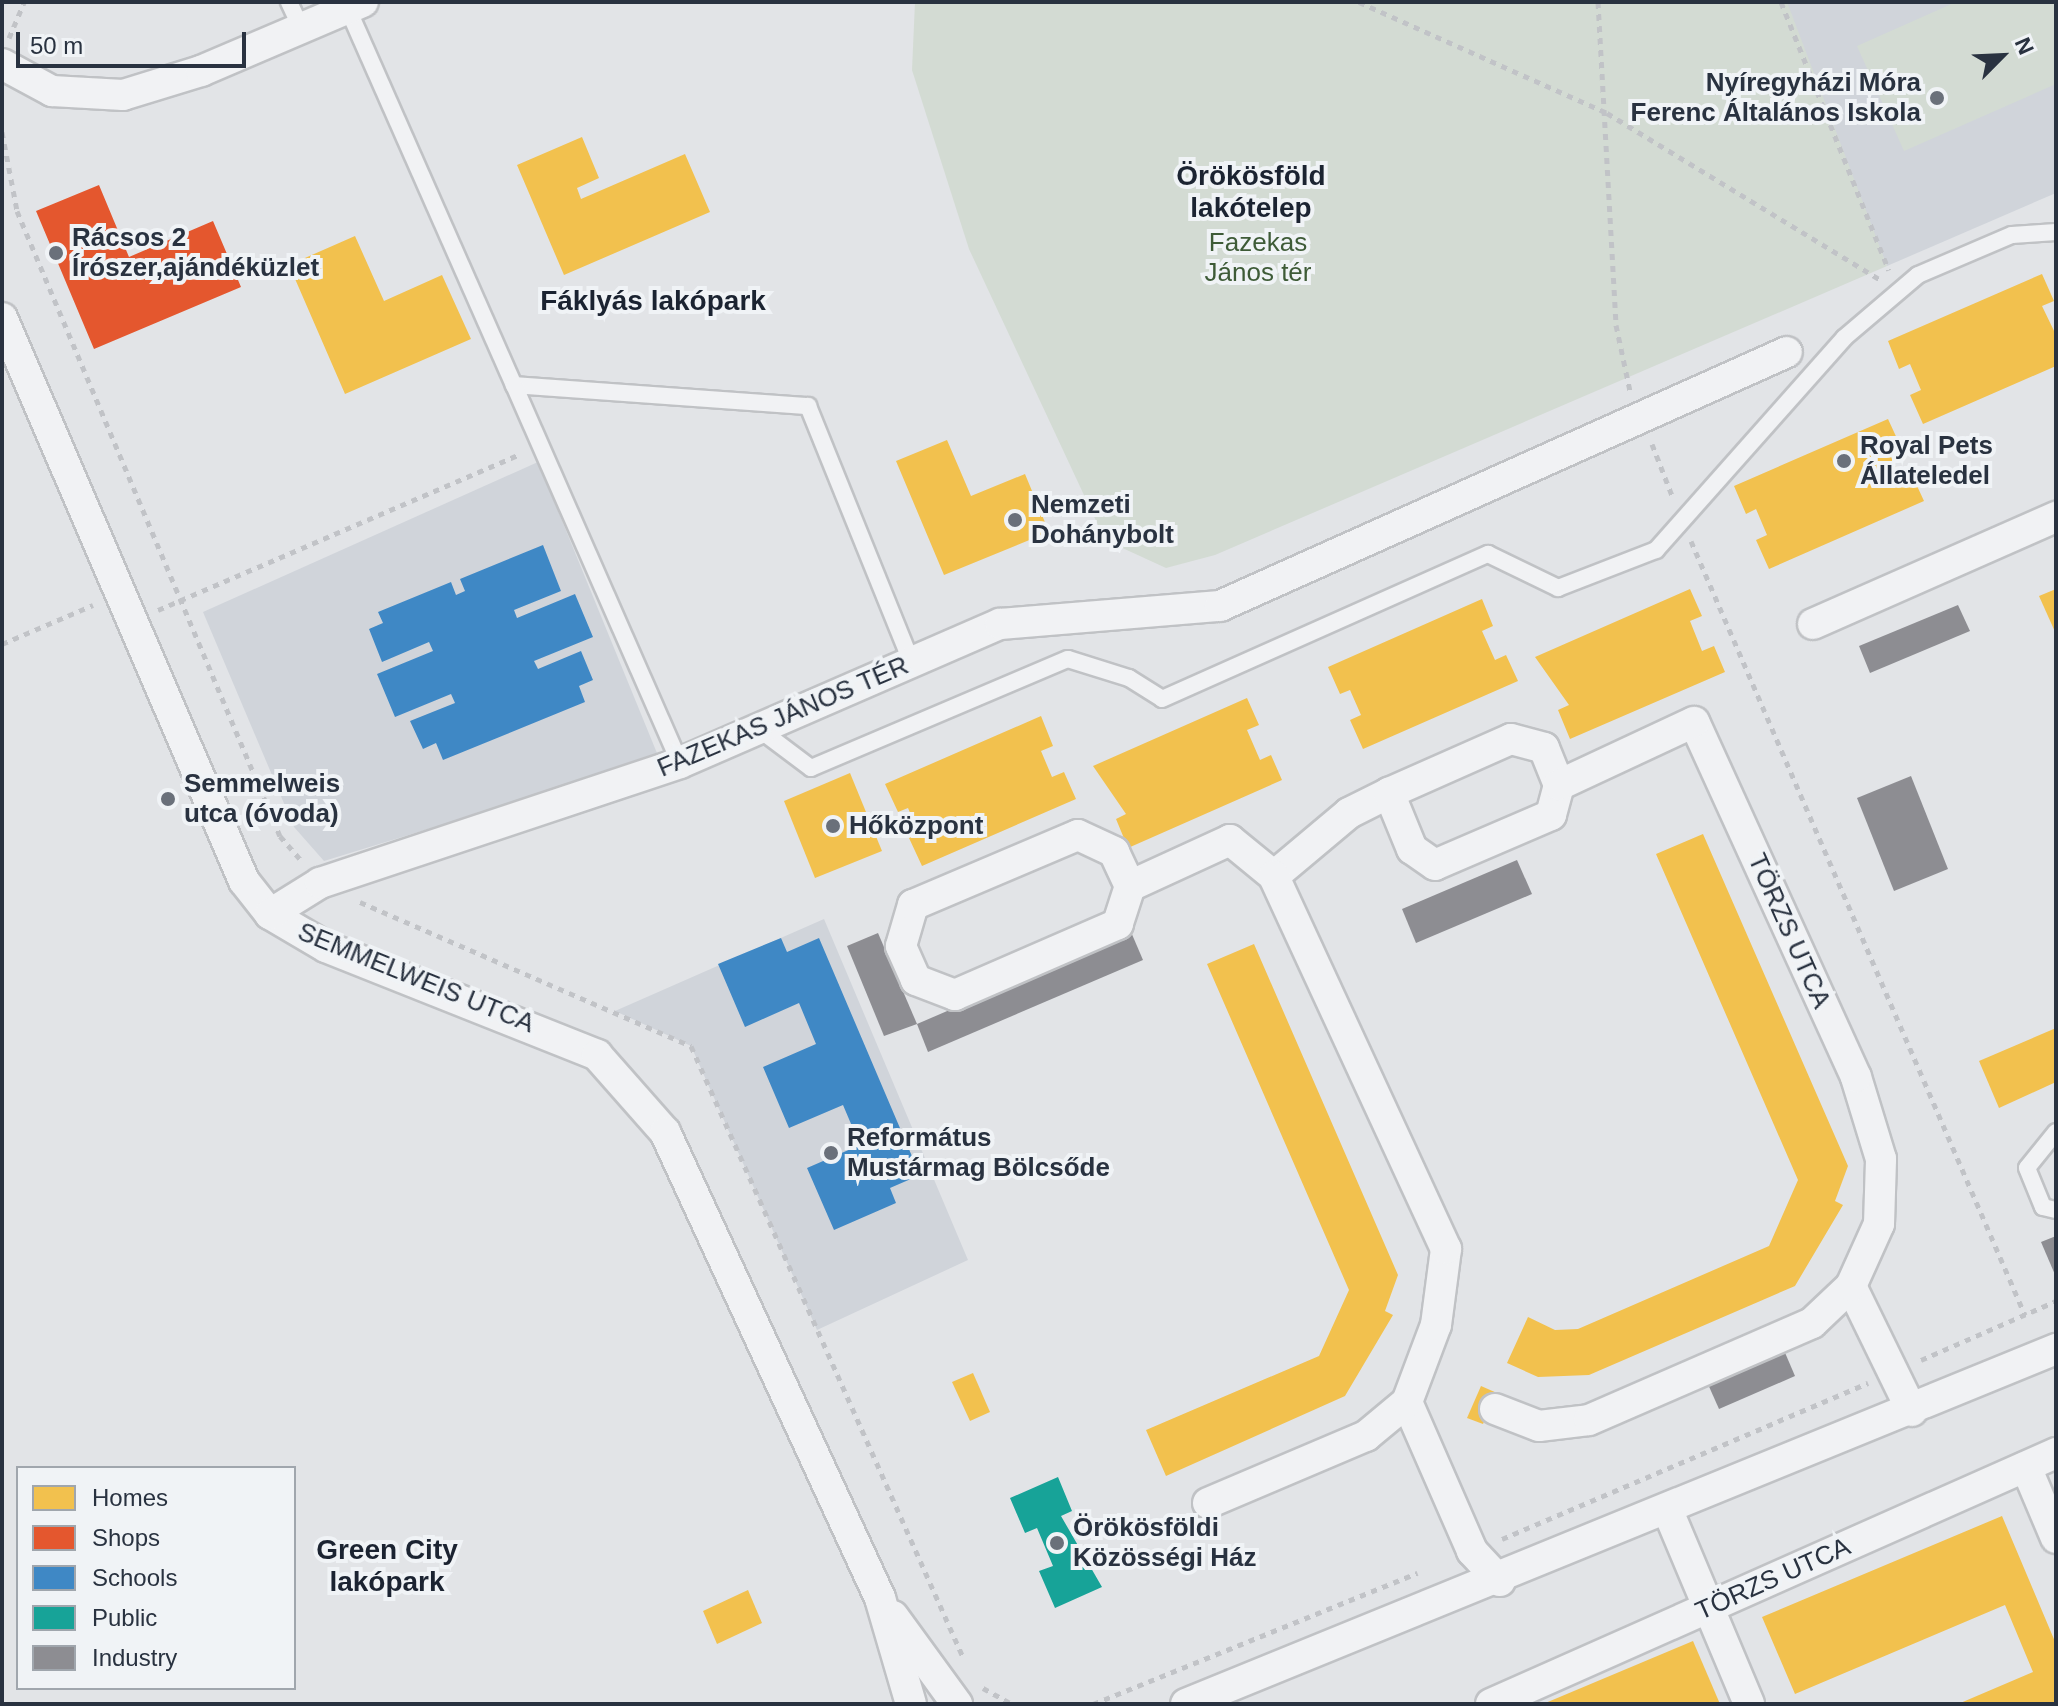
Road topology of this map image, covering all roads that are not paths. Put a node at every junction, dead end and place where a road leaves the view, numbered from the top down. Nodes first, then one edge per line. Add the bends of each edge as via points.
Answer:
1 (355, 5) edge
2 (295, 15) edge
3 (2, 64) edge
4 (2056, 232) edge
5 (2, 318) edge
6 (1787, 352) dead end
7 (514, 385) junction
8 (2056, 517) edge
9 (1813, 624) dead end
10 (912, 663) junction
11 (759, 729) junction
12 (680, 763) junction
13 (1559, 785) junction
14 (1389, 793) junction
15 (1274, 876) junction
16 (1130, 886) junction
17 (270, 914) junction
18 (2056, 1132) edge
19 (2056, 1210) edge
20 (1851, 1286) junction
21 (2056, 1349) edge
22 (1407, 1402) junction
23 (1495, 1409) dead end
24 (1912, 1411) junction
25 (2056, 1453) edge
26 (2026, 1467) junction
27 (1208, 1503) dead end
28 (1668, 1511) junction
29 (2056, 1538) edge
30 (1500, 1581) junction
31 (880, 1598) junction
32 (1708, 1608) junction
33 (1242, 1687) junction
34 (965, 1693) edge
35 (911, 1704) edge
36 (1186, 1704) edge
37 (1214, 1704) edge
38 (1491, 1704) edge
39 (1749, 1704) edge

1 - 2 street
1 - 7 lane
2 - 3 street via 123,95 52,91
4 - 11 lane via 2012,235 1897,290 1844,338 1656,550 1558,588 1488,554 1162,699 1129,678 1068,659 811,768
5 - 17 street, SEMMELWEIS UTCA via 244,881
6 - 10 street, FAZEKAS JÁNOS TÉR via 1220,606 1000,624
7 - 10 lane via 808,406
7 - 12 lane
8 - 9 street
10 - 11 street, FAZEKAS JÁNOS TÉR
11 - 12 street, FAZEKAS JÁNOS TÉR
12 - 17 street, FAZEKAS JÁNOS TÉR via 320,883
13 - 14 street via 1544,748 1511,739
13 - 14 street via 1551,815 1435,865 1412,849
13 - 20 street, TÖRZS UTCA via 1694,722 1856,1077 1881,1159 1879,1224
14 - 15 street via 1349,813
15 - 16 street via 1230,840
15 - 22 street via 1446,1249 1436,1325
16 - 16 street via 1118,924 955,995 916,980 901,946 913,905 1078,835 1114,852
17 - 31 street, SEMMELWEIS UTCA via 326,947 597,1055 647,1105 689,1173
18 - 19 lane via 2027,1168 2043,1207
20 - 23 street, TÖRZS UTCA via 1812,1323 1589,1420 1539,1426
20 - 24 street
21 - 24 street
22 - 27 street via 1366,1436
22 - 30 street via 1472,1551
24 - 28 street
25 - 26 street, TÖRZS UTCA
26 - 29 street
26 - 32 street, TÖRZS UTCA
28 - 30 street
28 - 32 street
30 - 33 street
31 - 34 street, SEMMELWEIS UTCA
31 - 35 street, SEMMELWEIS UTCA
32 - 38 street, TÖRZS UTCA
32 - 39 street
33 - 36 street
33 - 37 street

